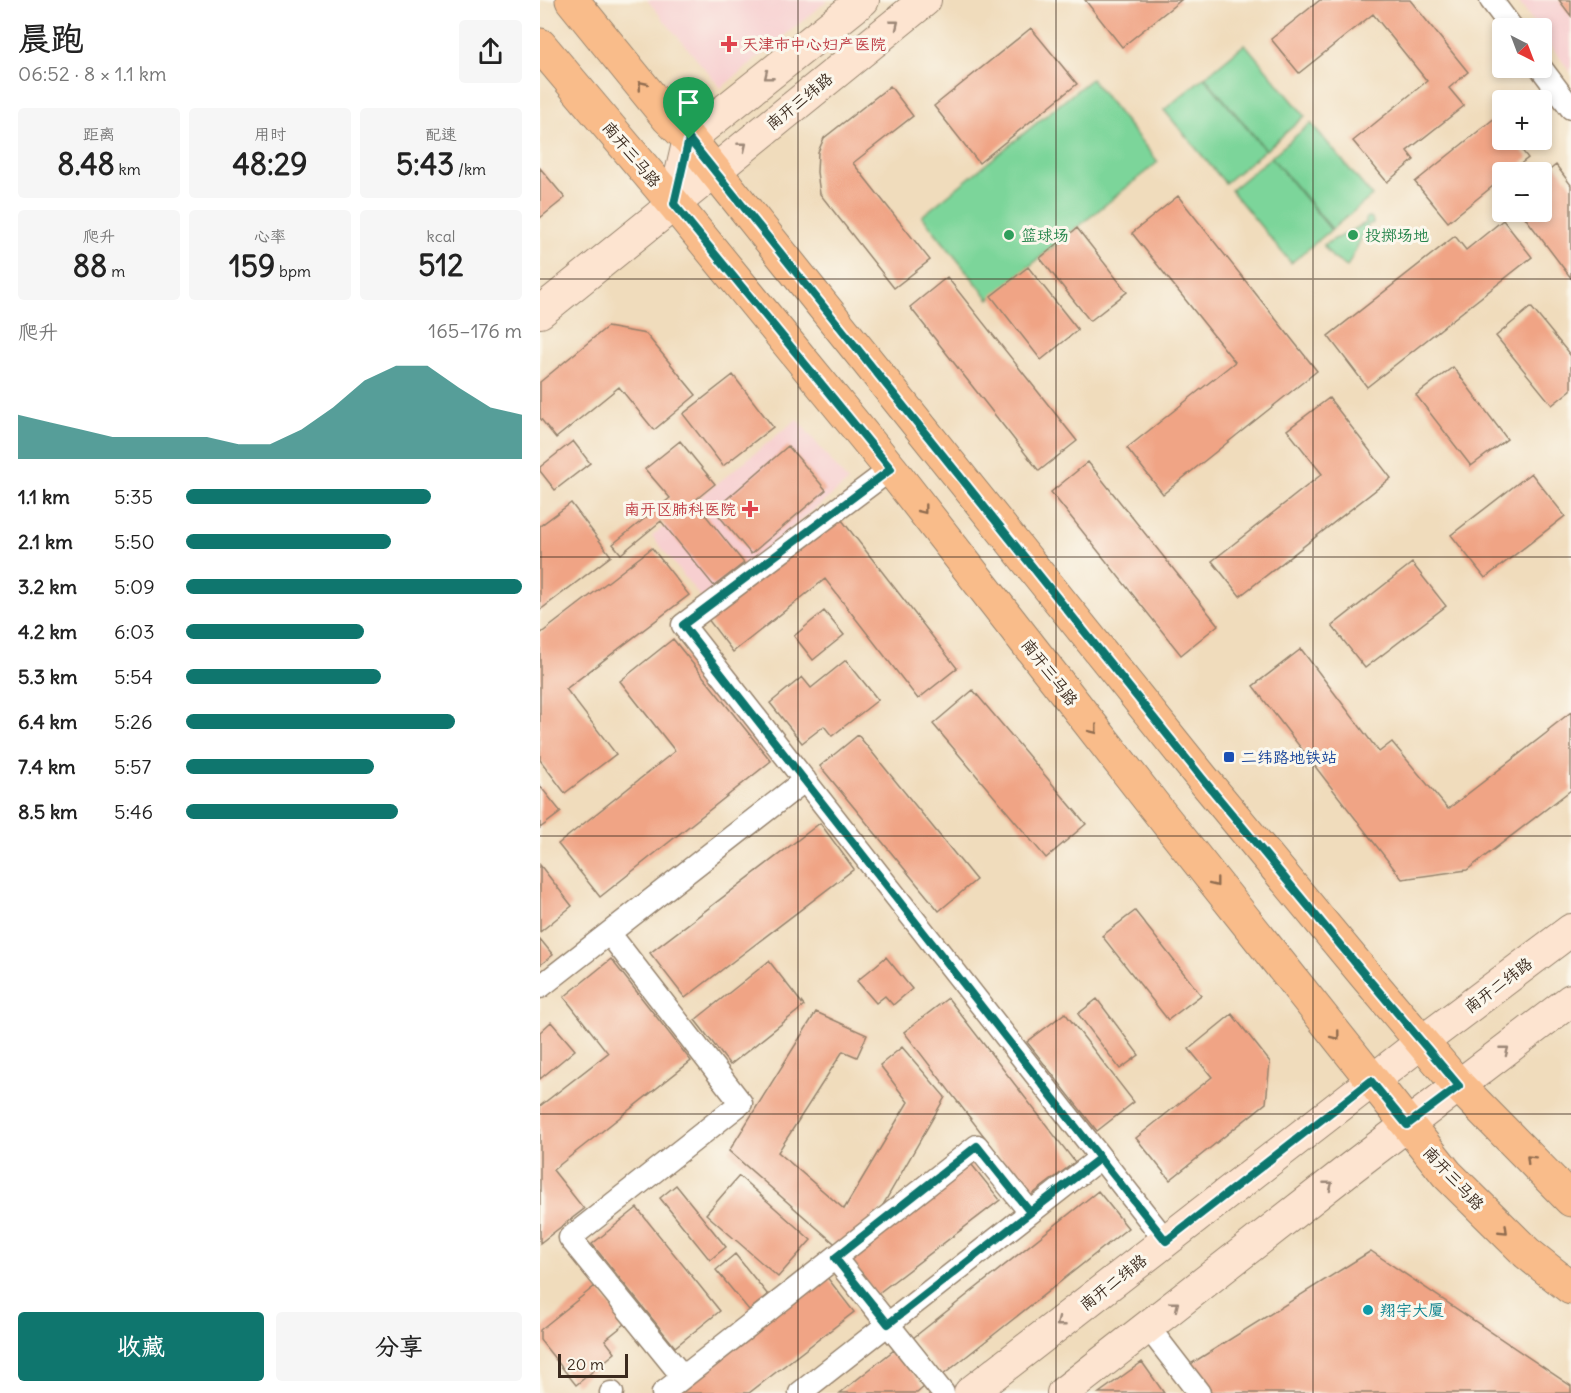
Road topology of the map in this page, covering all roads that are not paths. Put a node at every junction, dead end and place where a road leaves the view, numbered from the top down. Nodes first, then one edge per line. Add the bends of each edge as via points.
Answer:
1 (572, 0) edge
2 (863, 0) edge
3 (925, 0) edge
4 (1491, 0) edge
5 (1504, 18) edge
6 (540, 45) edge
7 (1548, 78) edge
8 (1571, 108) edge
9 (689, 139) junction
10 (713, 171) junction
11 (674, 204) junction
12 (540, 312) edge
13 (891, 469) junction
14 (805, 780) junction
15 (1571, 930) edge
16 (609, 933) junction
17 (540, 987) edge
18 (1571, 1000) edge
19 (1422, 1042) junction
20 (1371, 1081) junction
21 (1459, 1086) junction
22 (1407, 1125) junction
23 (1100, 1158) junction
24 (1571, 1200) edge
25 (1030, 1212) junction
26 (1166, 1241) junction
27 (835, 1258) junction
28 (1571, 1288) edge
29 (888, 1324) junction
30 (1148, 1327) junction
31 (683, 1377) junction
32 (663, 1393) edge
33 (800, 1393) edge
34 (943, 1393) edge
35 (970, 1393) edge
36 (1063, 1393) edge
37 (1199, 1393) edge

9 -> 1 main road
2 -> 9 main road
10 -> 3 main road, 南开三纬路
4 - 5 street
6 - 11 main road, 南开三马路
7 - 8 street
9 - 10 main road
9 - 11 main road
10 - 11 main road, 南开三纬路
10 - 19 main road via 1202,778
11 - 12 main road, 南开三纬路
11 - 13 main road, 南开三马路
13 - 14 street via 683,625
13 -> 20 main road, 南开三马路
14 - 16 street
14 - 23 street
15 - 19 main road, 南开二纬路
16 - 17 street
16 - 31 street via 741,1103 570,1239
21 -> 18 main road
19 - 20 main road, 南开二纬路
19 - 21 main road
20 - 22 main road, 南开三马路
20 - 26 main road, 南开二纬路
21 - 22 main road
24 -> 21 main road
22 -> 28 main road, 南开三马路 via 1447,1174 1527,1253
30 -> 22 main road
23 - 25 street
23 - 26 street
25 - 27 street via 977,1146
25 - 29 street
26 -> 35 main road, 南开二纬路
27 - 29 street
27 - 31 street
29 - 33 street
29 - 34 street
30 - 36 main road
30 - 37 street
31 - 32 street

